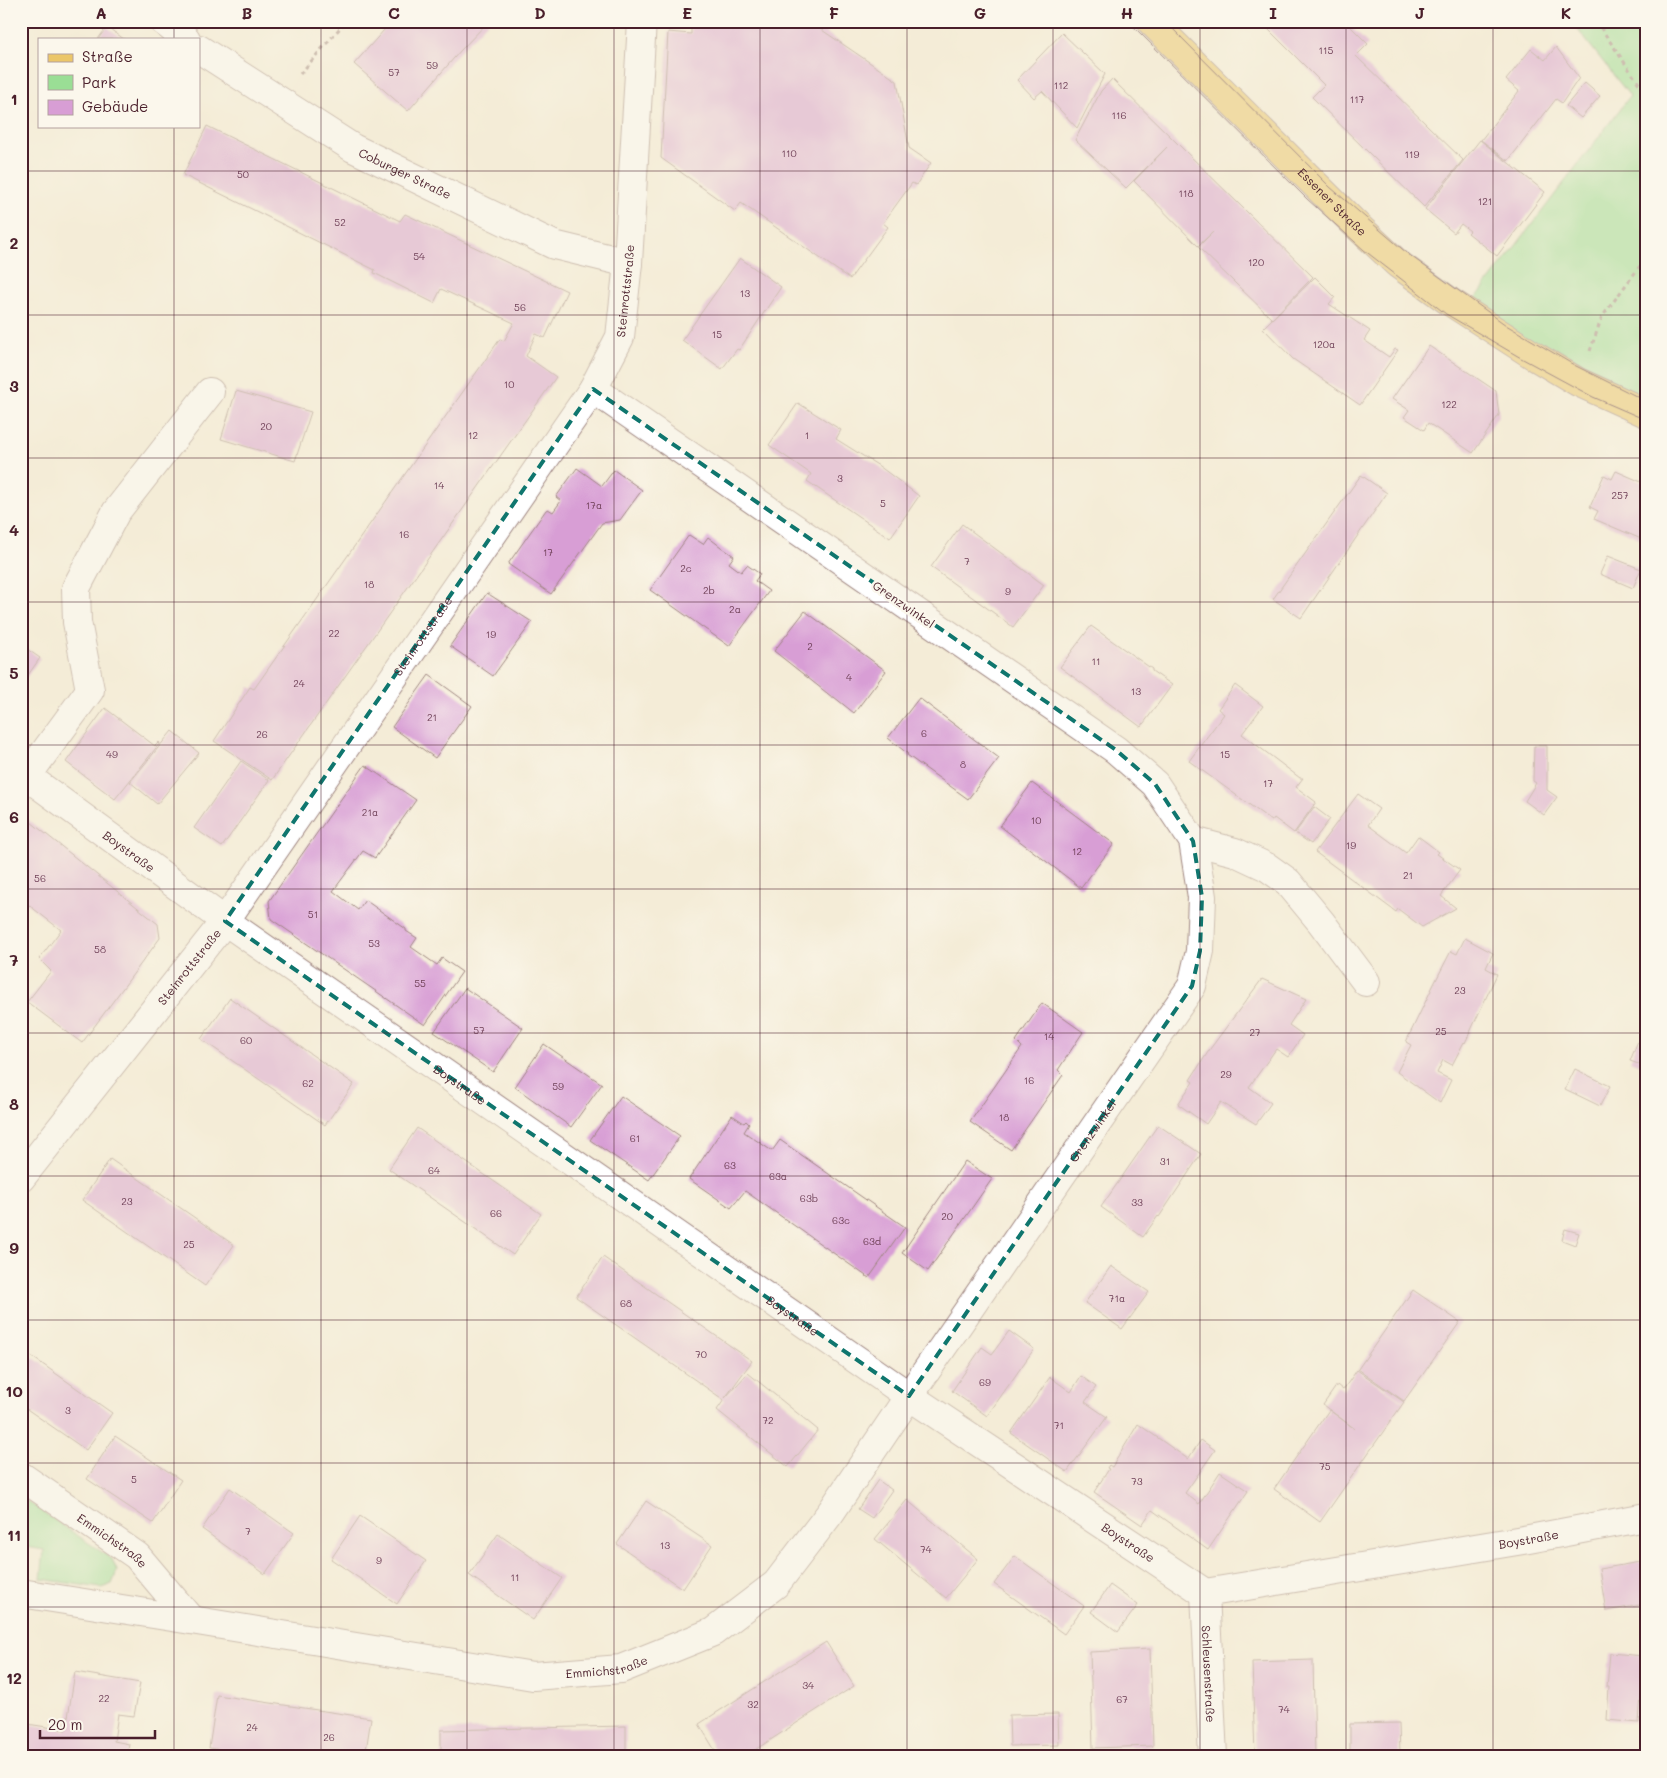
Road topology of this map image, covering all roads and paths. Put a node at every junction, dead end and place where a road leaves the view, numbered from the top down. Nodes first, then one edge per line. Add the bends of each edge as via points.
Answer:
1 (163, 21) edge
2 (346, 21) edge
3 (642, 21) edge
4 (1152, 21) edge
5 (1596, 21) edge
6 (185, 38) edge
7 (200, 50) edge
8 (1646, 94) edge
9 (278, 100) junction
10 (1646, 258) edge
11 (628, 263) junction
12 (1578, 382) junction
13 (593, 389) junction
14 (210, 392) dead end
15 (1646, 413) edge
16 (24, 774) edge
17 (1193, 842) junction
18 (225, 921) junction
19 (1366, 982) dead end
20 (21, 1178) edge
21 (909, 1396) junction
22 (21, 1476) edge
23 (1646, 1517) edge
24 (21, 1593) edge
25 (1205, 1593) junction
26 (191, 1620) junction
27 (1213, 1757) edge

1 - 6 street
2 - 9 path
3 - 11 street, Steinrottstraße
4 - 12 main road, Essener Straße via 1398,264 1449,302
5 - 8 path
7 - 9 street, Coburger Straße
9 - 11 street, Coburger Straße via 353,148 554,245
10 - 12 path via 1602,317
11 - 13 street, Steinrottstraße via 620,337
12 - 15 main road, Essener Straße
13 - 17 street, Grenzwinkel via 1116,750 1155,784
13 - 18 street, Steinrottstraße
14 - 16 street via 116,512 76,588 77,622 90,690
16 - 18 street, Boystraße
17 - 19 street via 1235,852 1267,867 1288,882
17 - 21 street, Grenzwinkel via 1202,897 1200,951 1192,986
18 - 20 street, Steinrottstraße
18 - 21 street, Boystraße
21 - 25 street, Boystraße
21 - 26 street, Emmichstraße via 831,1512 776,1584 713,1632 621,1669 533,1676
22 - 26 street, Emmichstraße via 137,1556
23 - 25 street, Boystraße
24 - 26 street, Emmichstraße
25 - 27 street, Schleusenstraße

